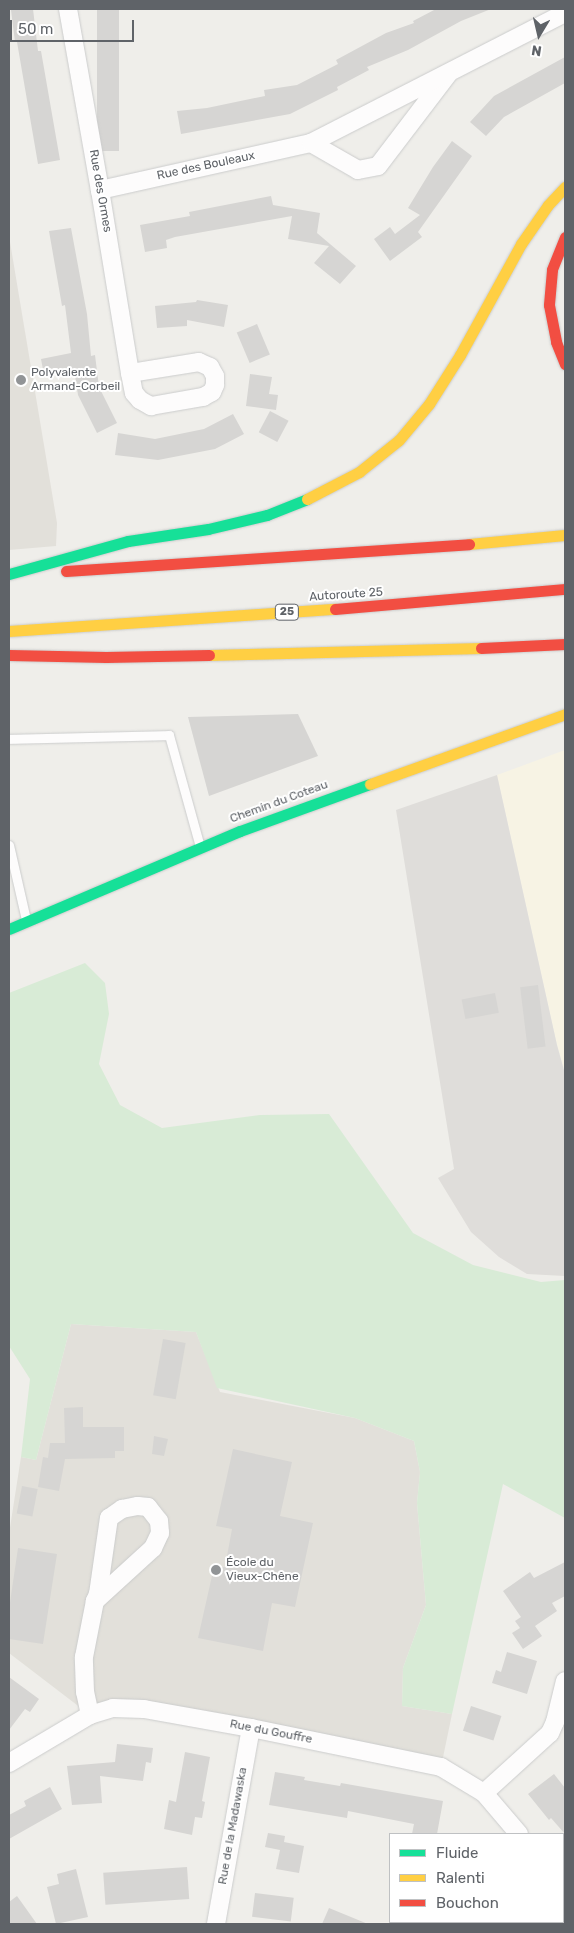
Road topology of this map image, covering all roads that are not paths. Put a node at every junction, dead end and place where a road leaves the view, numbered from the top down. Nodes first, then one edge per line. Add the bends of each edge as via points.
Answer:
1 (68, 9) edge
2 (565, 13) edge
3 (450, 70) junction
4 (311, 143) junction
5 (565, 187) edge
6 (100, 190) junction
7 (565, 237) edge
8 (565, 364) edge
9 (130, 373) dead end
10 (565, 535) edge
11 (9, 574) edge
12 (565, 589) edge
13 (9, 631) edge
14 (565, 644) edge
15 (9, 655) edge
16 (565, 714) edge
17 (9, 739) edge
18 (9, 845) edge
19 (200, 847) junction
20 (26, 922) junction
21 (9, 929) edge
22 (95, 1601) junction
23 (565, 1681) edge
24 (90, 1715) junction
25 (251, 1728) junction
26 (9, 1763) edge
27 (484, 1793) junction
28 (518, 1833) edge
29 (216, 1924) edge

1 - 6 street, Rue des Ormes
2 - 3 street, Rue des Bouleaux
3 - 4 street, Rue des Bouleaux
3 - 4 street, Rue des Bouleaux via 378,166 358,170
4 - 6 street, Rue des Bouleaux
5 - 11 main road via 521,244 460,355 428,404 399,440 359,472 317,495 267,515 218,527 128,541
6 - 9 street, Rue des Ormes
7 - 8 main road via 552,270 549,306 556,342
10 - 11 main road via 402,549
12 - 13 main road, Autoroute 25 / 25 via 365,607
14 - 15 main road via 412,651 106,657
16 - 19 main road, Chemin du Coteau
17 - 19 lane via 170,735
18 - 20 lane
19 - 20 main road, Chemin du Coteau
20 - 21 main road, Chemin du Coteau
22 - 22 street via 153,1548 160,1533 159,1521 148,1507 122,1509 109,1518
22 - 24 street via 84,1657 85,1692
23 - 27 street via 550,1733
24 - 25 street, Rue du Gouffre via 113,1708 144,1709
24 - 26 street, Rue du Gouffre
25 - 27 street, Rue du Gouffre via 441,1767
25 - 29 street, Rue de la Madawaska
27 - 28 street, Rue du Gouffre

